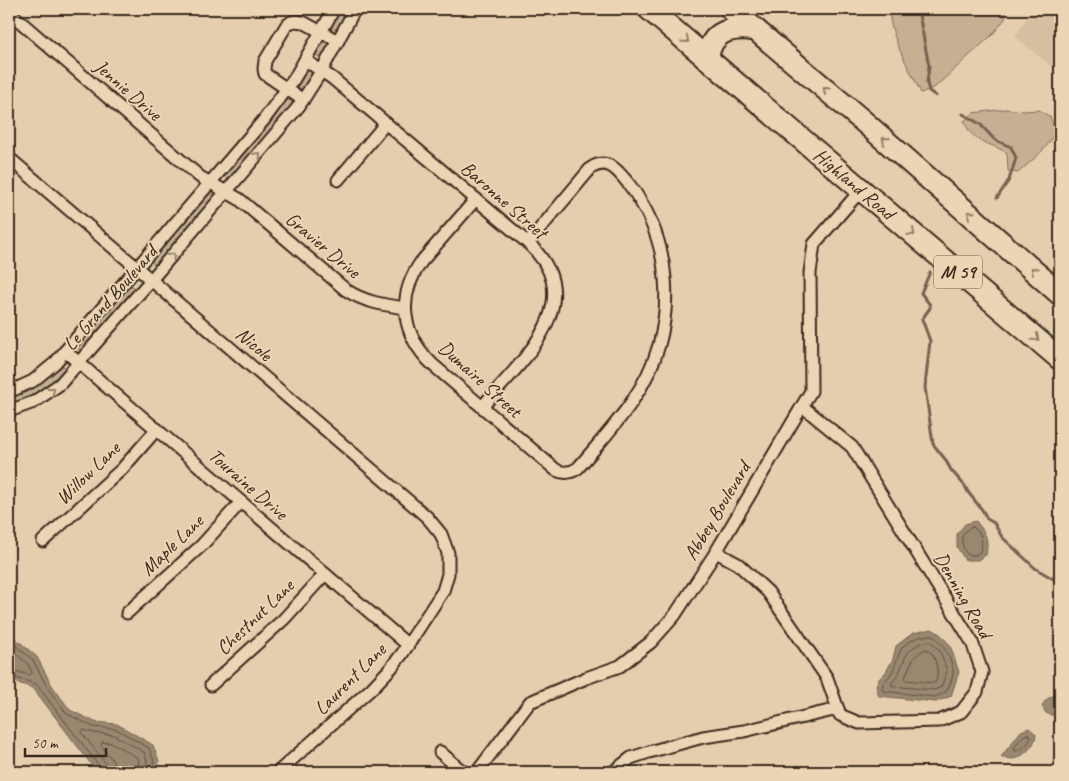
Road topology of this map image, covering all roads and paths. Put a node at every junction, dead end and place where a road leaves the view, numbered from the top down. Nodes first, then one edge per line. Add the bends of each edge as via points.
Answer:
1 (334, 9) edge
2 (355, 9) edge
3 (649, 9) edge
4 (731, 9) edge
5 (9, 12) edge
6 (756, 30) junction
7 (322, 32) junction
8 (338, 41) junction
9 (708, 58) junction
10 (305, 60) junction
11 (322, 70) junction
12 (288, 90) junction
13 (303, 100) junction
14 (386, 123) junction
15 (9, 158) edge
16 (338, 180) dead end
17 (210, 182) junction
18 (861, 190) junction
19 (226, 192) junction
20 (476, 199) junction
21 (528, 243) junction
22 (136, 268) junction
23 (151, 280) junction
24 (1060, 294) edge
25 (405, 308) junction
26 (65, 351) junction
27 (1060, 359) edge
28 (79, 363) junction
29 (9, 392) edge
30 (802, 406) junction
31 (482, 407) junction
32 (9, 411) edge
33 (156, 430) junction
34 (241, 502) junction
35 (43, 541) dead end
36 (716, 552) junction
37 (324, 574) junction
38 (448, 574) joint
39 (128, 613) dead end
40 (408, 645) junction
41 (211, 685) dead end
42 (838, 709) junction
43 (440, 752) dead end
44 (278, 772) edge
45 (463, 772) edge
46 (477, 772) edge
47 (612, 772) edge

1 - 7 street, Le Grand Boulevard
2 - 8 street, Le Grand Boulevard
3 -> 9 highway, Highland Road / M 59
4 - 6 highway, M 59
5 - 17 street, Jennie Drive via 200,177
6 - 9 highway via 744,28 720,34 710,45
24 -> 6 highway, M 59
7 - 8 street
7 - 10 street, Le Grand Boulevard
7 - 12 street via 303,22 291,22 266,59 265,74
8 - 11 street, Le Grand Boulevard
9 - 18 highway, Highland Road / M 59
10 - 11 street, Baronne Street
10 - 12 street, Le Grand Boulevard
11 - 13 street, Le Grand Boulevard
11 - 14 street, Baronne Street
12 - 13 street
12 - 17 street, Le Grand Boulevard
19 -> 13 street, Le Grand Boulevard
14 - 16 street
14 - 20 street, Baronne Street
15 - 22 street, Nicole
17 - 19 street, Jennie Drive
17 - 22 street, Le Grand Boulevard
18 -> 27 highway, Highland Road / M 59
18 - 30 street, Abbey Boulevard via 814,244 810,273 811,391
23 -> 19 street, Le Grand Boulevard
19 - 25 street, Gravier Drive via 239,199 353,294 370,302
20 - 21 street, Baronne Street
20 - 25 street, Dumaire Street via 417,268
21 - 31 street, Baronne Street via 544,261 551,280 551,315 542,336
21 - 31 street, Dumaire Street via 591,168 607,164 617,170 644,208 658,242 666,303 663,330 644,383 627,410 578,468 569,472 553,468
22 - 23 street, Nicole
22 - 26 street, Le Grand Boulevard
23 - 28 street, Le Grand Boulevard
23 - 38 street, Nicole via 430,520 447,548
25 - 31 street, Dumaire Street via 411,335 425,357
26 - 28 street, Touraine Drive
26 - 29 street, Le Grand Boulevard via 41,375
32 -> 28 street, Le Grand Boulevard via 48,394
28 - 33 street, Touraine Drive
30 - 36 street, Abbey Boulevard
30 - 42 street, Denning Road via 852,447 972,642 982,672 976,692 961,712 939,721 859,723 840,715
33 - 34 street, Touraine Drive
33 - 35 street, Willow Lane via 122,469
34 - 37 street, Touraine Drive
34 - 39 street, Maple Lane via 202,546
36 - 42 street via 738,564 768,592 827,678
36 - 46 street, Abbey Boulevard via 675,615 651,642 620,666 530,702
37 - 40 street, Touraine Drive
37 - 41 street, Chestnut Lane via 292,610
38 - 40 street, Laurent Lane via 442,591
40 - 44 street, Laurent Lane via 378,682
42 - 47 street via 648,752 630,758
43 - 45 street

